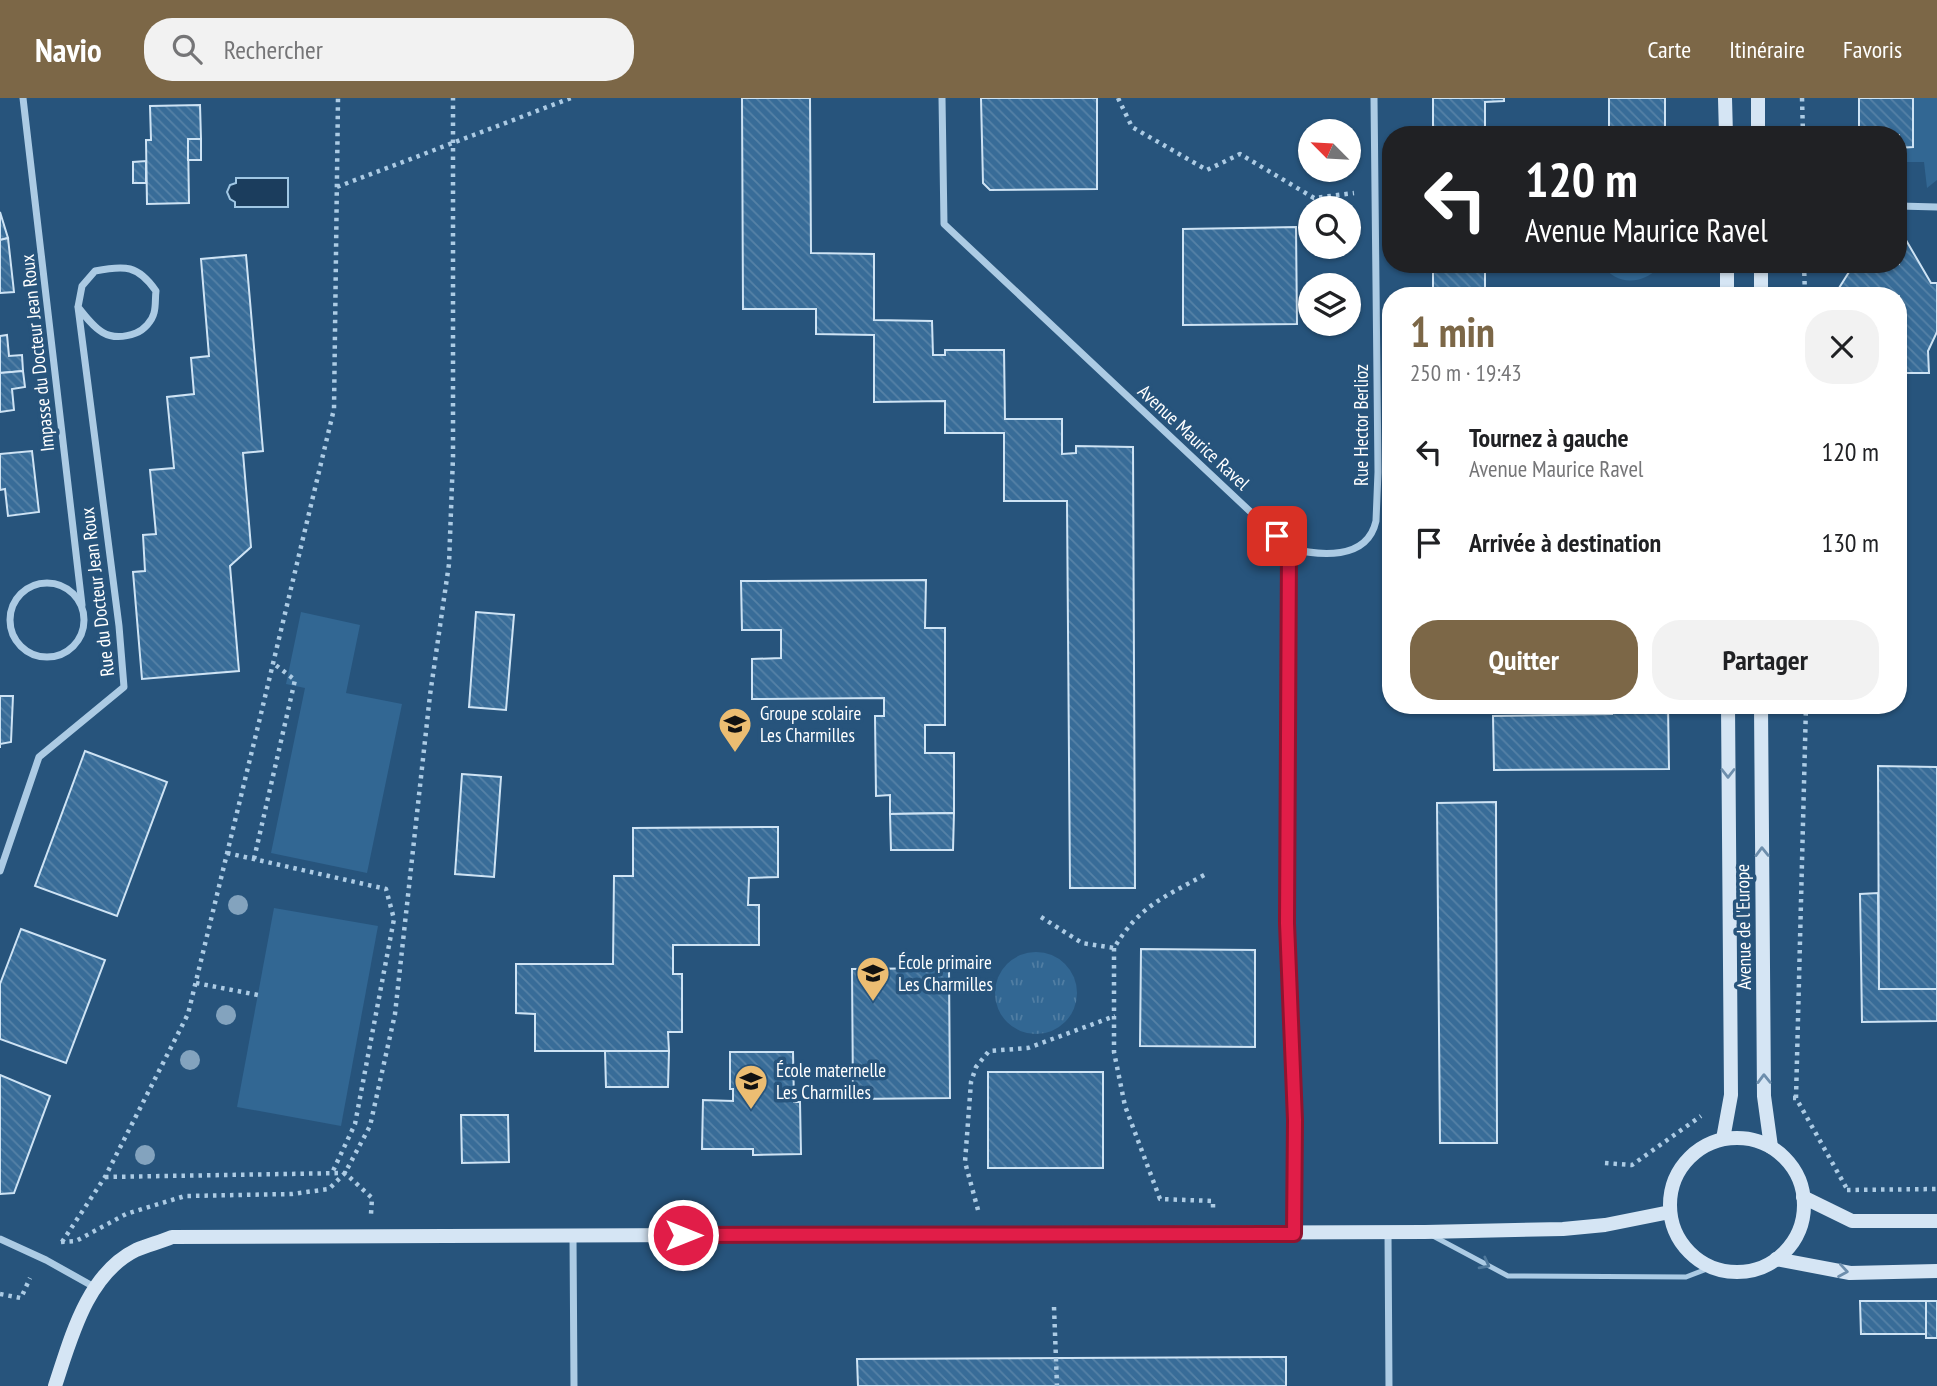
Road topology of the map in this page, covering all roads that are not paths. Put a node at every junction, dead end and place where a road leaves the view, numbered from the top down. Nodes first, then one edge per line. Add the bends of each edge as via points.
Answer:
1 (23, 98) edge
2 (942, 98) edge
3 (1374, 98) edge
4 (1725, 98) edge
5 (1758, 98) edge
6 (1726, 126) edge
7 (1758, 126) edge
8 (1907, 206) edge
9 (1937, 207) edge
10 (78, 307) junction
11 (1289, 548) junction
12 (82, 605) junction
13 (1728, 714) edge
14 (1761, 714) edge
15 (0, 844) edge
16 (10, 844) junction
17 (0, 871) edge
18 (1723, 1139) junction
19 (1771, 1147) junction
20 (1803, 1197) junction
21 (1670, 1212) junction
22 (1937, 1222) edge
23 (1425, 1232) junction
24 (1388, 1233) junction
25 (1294, 1234) junction
26 (573, 1236) junction
27 (0, 1239) edge
28 (1776, 1259) junction
29 (1712, 1267) junction
30 (1937, 1271) edge
31 (97, 1288) junction
32 (55, 1386) edge
33 (574, 1386) edge
34 (1389, 1386) edge

1 - 12 street, Impasse du Docteur Jean Roux
2 - 11 street, Avenue Maurice Ravel via 944,224
3 - 11 street, Rue Hector Berlioz via 1375,527 1360,548 1338,554
4 - 6 street
5 - 7 street
8 - 9 street
10 - 10 street, Rue du Docteur Jean Roux via 82,286 95,271 129,268 145,275 156,291 154,314 142,331 122,338 93,326
10 - 16 street, Rue du Docteur Jean Roux via 124,687 38,757
11 - 25 street via 1287,923 1295,1120
12 - 12 street, Impasse du Docteur Jean Roux via 61,586 33,586 16,601 12,631 31,653 59,655 81,636
13 -> 18 street, Avenue de l'Europe via 1731,1095
19 -> 14 street, Avenue de l'Europe via 1764,1096
15 - 16 street
16 - 17 street, Rue du Docteur Jean Roux
18 - 19 street via 1748,1139
18 - 21 street via 1698,1150 1679,1172
19 - 20 street via 1793,1168
20 - 22 street via 1852,1221
20 - 28 street via 1800,1225
21 - 23 street via 1563,1229
21 - 29 street via 1688,1251
23 - 24 street
23 -> 29 lane via 1508,1276 1686,1277
24 - 25 street
24 - 34 street
25 - 26 street
26 - 31 street via 172,1237 134,1251 106,1274
26 - 33 street
27 - 31 street
28 - 29 street via 1744,1271
28 -> 30 street via 1850,1273
31 - 32 street via 78,1319

